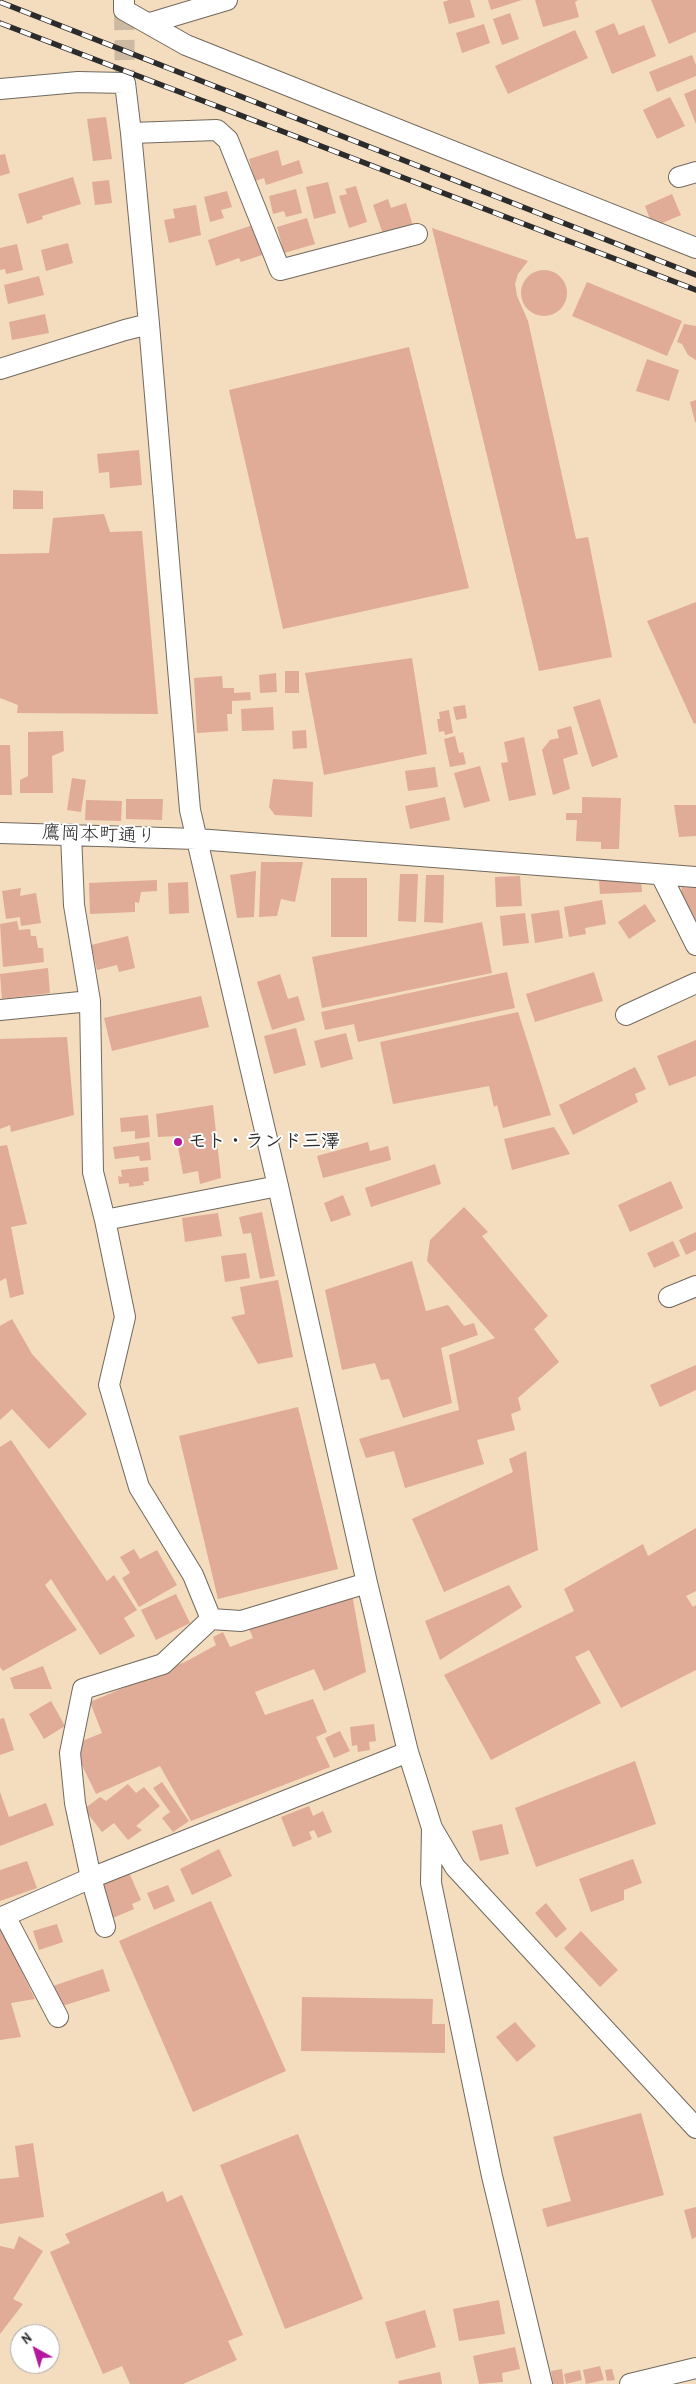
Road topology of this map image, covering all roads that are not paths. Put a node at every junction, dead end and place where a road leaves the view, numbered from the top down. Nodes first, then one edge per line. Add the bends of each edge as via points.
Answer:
1 (227, 0) edge
2 (124, 5) edge
3 (150, 23) junction
4 (0, 89) edge
5 (132, 133) junction
6 (417, 234) dead end
7 (696, 248) edge
8 (149, 324) junction
9 (0, 369) edge
10 (0, 833) edge
11 (71, 834) junction
12 (198, 838) junction
13 (661, 875) junction
14 (696, 877) edge
15 (696, 946) edge
16 (696, 983) edge
17 (90, 1001) junction
18 (0, 1010) edge
19 (626, 1014) dead end
20 (278, 1186) junction
21 (105, 1220) junction
22 (696, 1286) edge
23 (669, 1297) dead end
24 (367, 1583) junction
25 (211, 1619) junction
26 (408, 1752) junction
27 (432, 1828) junction
28 (91, 1878) junction
29 (2, 1917) edge
30 (105, 1927) dead end
31 (58, 2017) dead end
32 (696, 2128) edge
33 (696, 2368) edge
34 (542, 2384) edge
35 (630, 2384) edge

1 - 3 street
2 - 3 street
3 - 7 street via 186,45
4 - 5 street via 78,82 125,83
5 - 6 street via 217,130 228,140 280,270
5 - 8 street
8 - 9 street
8 - 12 street via 190,810
10 - 11 street, 鷹岡本町通り
11 - 12 street, 鷹岡本町通り
11 - 17 street via 74,904
12 - 13 street, 鷹岡本町通り
12 - 20 street
13 - 14 street, 鷹岡本町通り
13 - 15 street
16 - 19 street
17 - 18 street
17 - 21 street via 93,1172
20 - 21 street
20 - 24 street
21 - 25 street via 125,1317 109,1385 139,1487 193,1575
22 - 23 street
24 - 25 street via 241,1621
24 - 26 street
25 - 28 street via 163,1664 83,1689 70,1752 75,1803
26 - 27 street
26 - 28 street
27 - 32 street via 455,1866
27 - 34 street via 431,1883 492,2176
28 - 29 street
28 - 30 street
29 - 31 street via 33,1965
33 - 35 street

